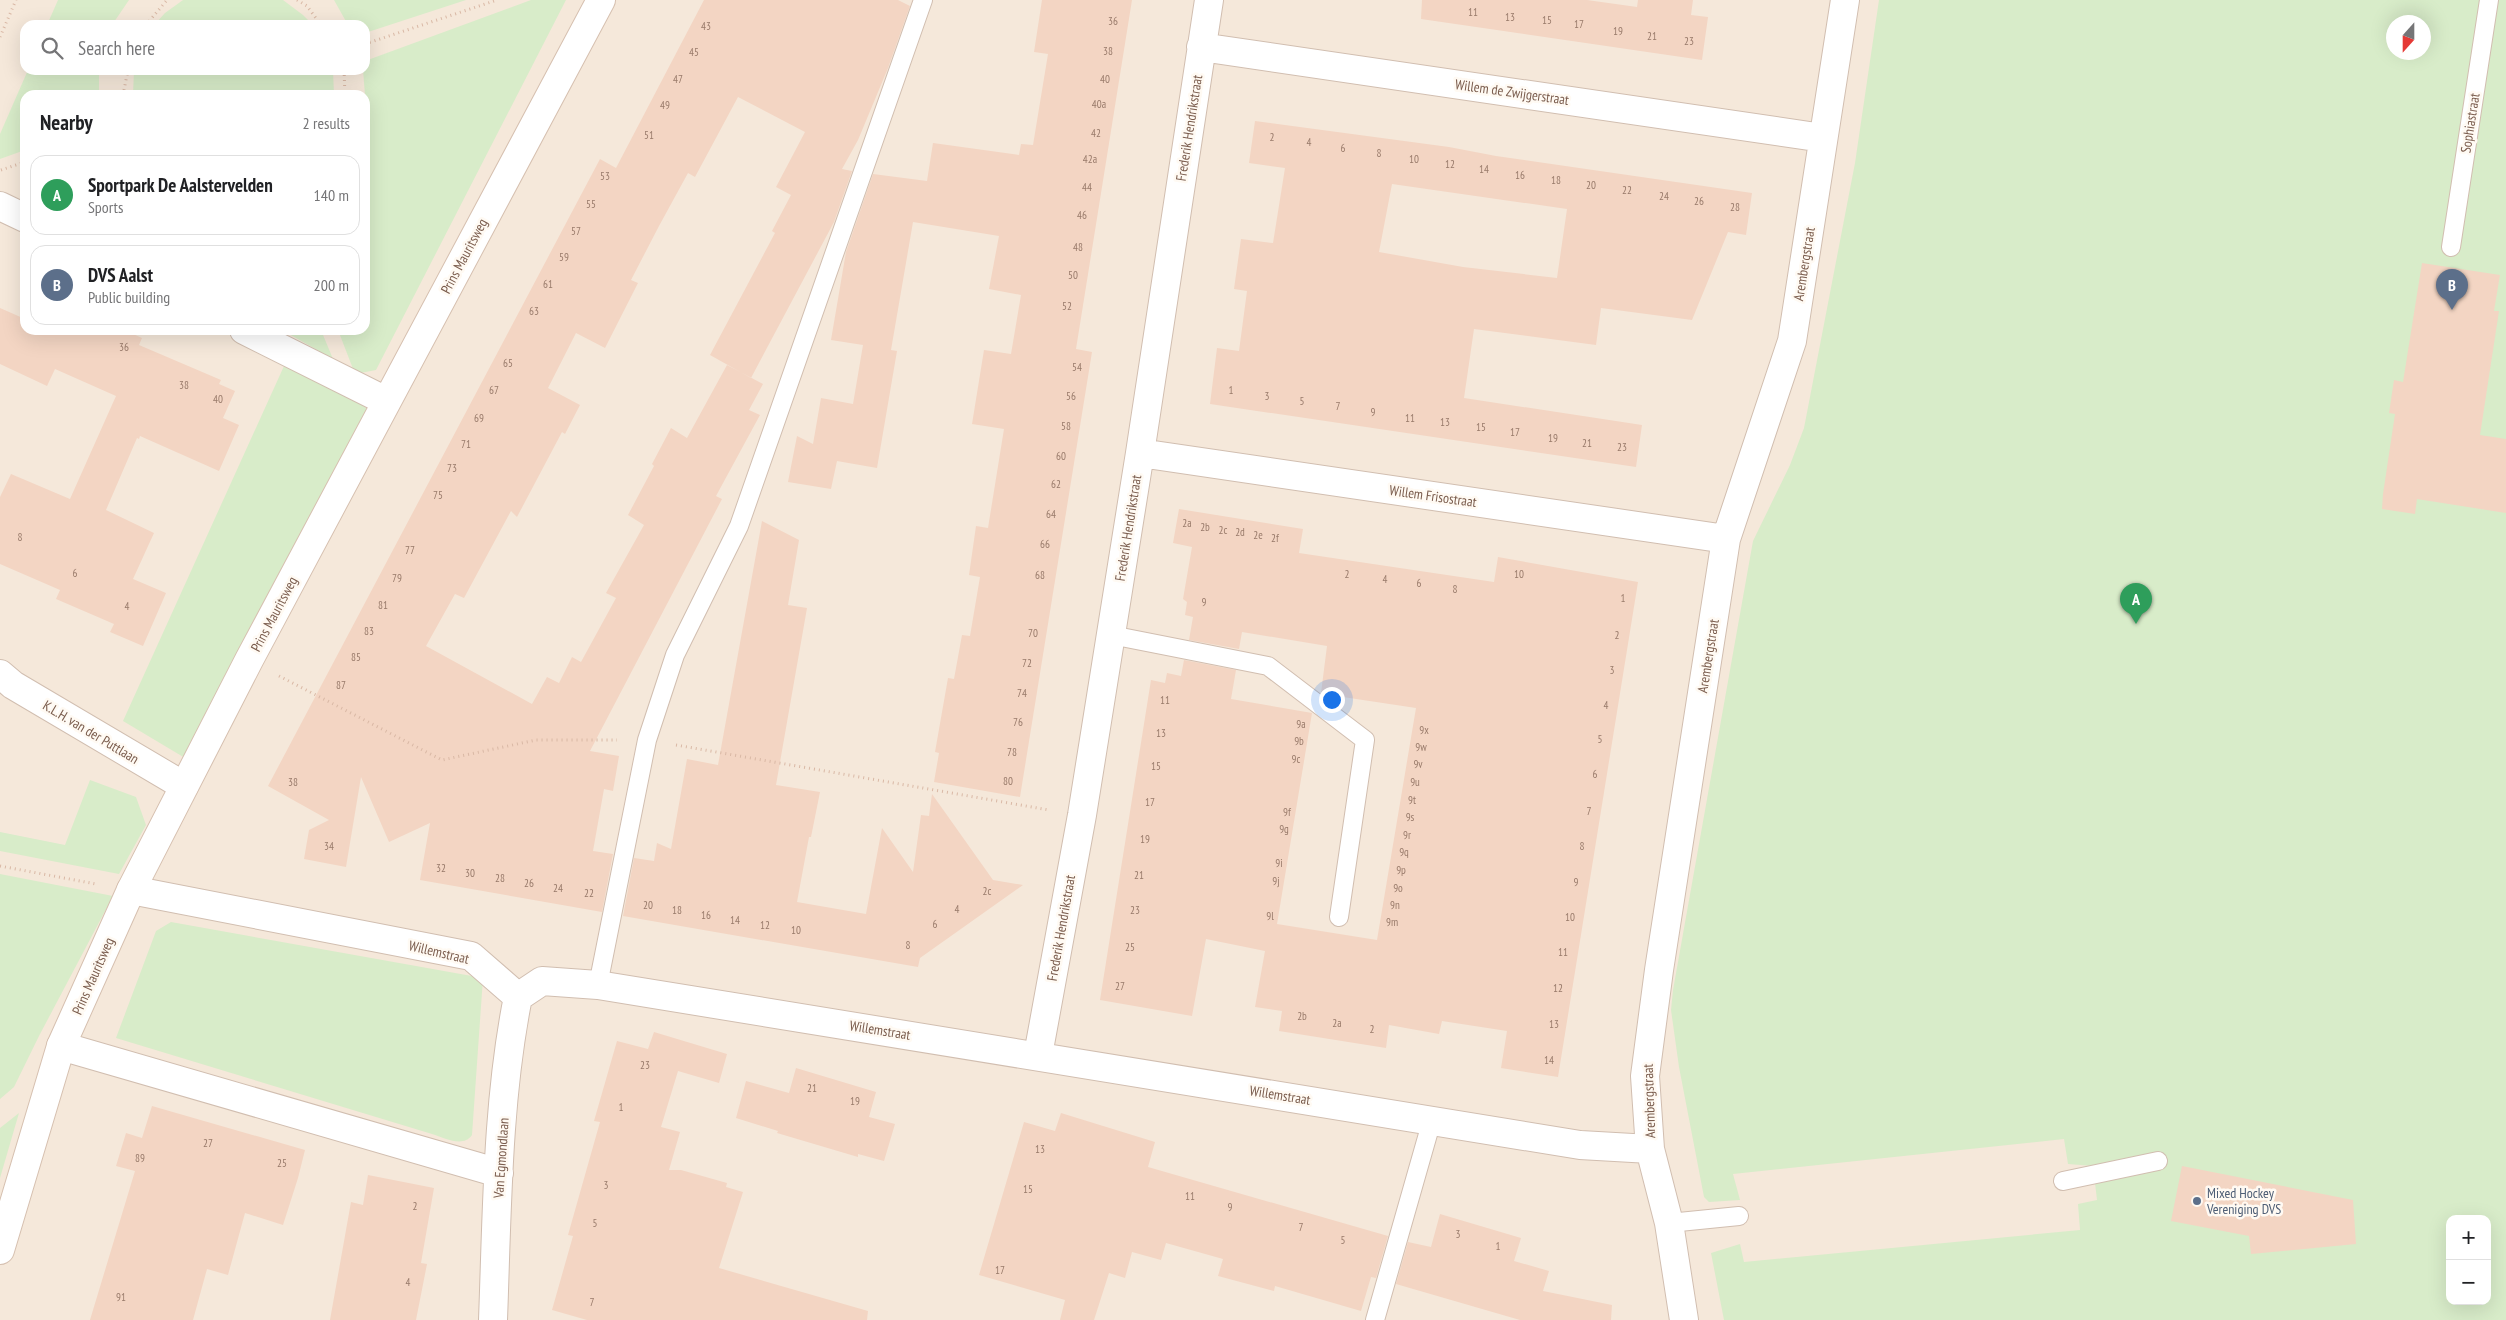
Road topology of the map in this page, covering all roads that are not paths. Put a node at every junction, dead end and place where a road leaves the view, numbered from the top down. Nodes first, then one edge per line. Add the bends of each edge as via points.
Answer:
1 (601, 0) edge
2 (923, 0) edge
3 (1209, 0) edge
4 (1845, 0) edge
5 (2489, 0) edge
6 (1201, 47) junction
7 (1823, 138) junction
8 (0, 206) edge
9 (20, 216) edge
10 (2451, 247) dead end
11 (254, 335) edge
12 (386, 401) junction
13 (1140, 453) junction
14 (1726, 539) junction
15 (1111, 635) junction
16 (0, 674) edge
17 (184, 786) junction
18 (131, 890) junction
19 (1339, 917) dead end
20 (598, 985) junction
21 (518, 997) junction
22 (61, 1046) junction
23 (1038, 1055) junction
24 (1432, 1120) junction
25 (1650, 1148) junction
26 (2158, 1161) dead end
27 (499, 1173) junction
28 (2063, 1181) dead end
29 (1739, 1216) dead end
30 (1669, 1223) junction
31 (0, 1250) edge
32 (493, 1320) edge
33 (1375, 1320) edge
34 (1684, 1320) edge

1 - 12 street, Prins Mauritsweg
2 - 20 lane via 739,526 672,663 647,740
3 - 6 street, Frederik Hendrikstraat
4 - 7 street, Arembergstraat
5 - 10 lane, Sophiastraat
6 - 7 street, Willem de Zwijgerstraat
6 - 13 street, Frederik Hendrikstraat
7 - 14 street, Arembergstraat via 1792,341
8 - 9 street
11 - 12 street
12 - 17 street, Prins Mauritsweg
13 - 14 street, Willem Frisostraat
13 - 15 street, Frederik Hendrikstraat
14 - 25 street, Arembergstraat via 1658,970 1645,1076
15 - 19 lane via 1268,666 1365,740
15 - 23 street, Frederik Hendrikstraat
16 - 17 street, K.L.H. van der Puttlaan via 12,685
17 - 18 street, Prins Mauritsweg
18 - 21 street, Willemstraat via 472,956
18 - 22 street, Prins Mauritsweg
20 - 21 street, Willemstraat via 542,981
20 - 23 street, Willemstraat
21 - 27 street, Van Egmondlaan via 511,1034
22 - 27 street
22 - 31 street, Prins Mauritsweg
23 - 24 street, Willemstraat
24 - 25 street, Willemstraat via 1580,1145
24 - 33 lane
25 - 30 street, Arembergstraat
26 - 28 lane
27 - 32 street, Van Egmondlaan
29 - 30 lane
30 - 34 street, Arembergstraat

